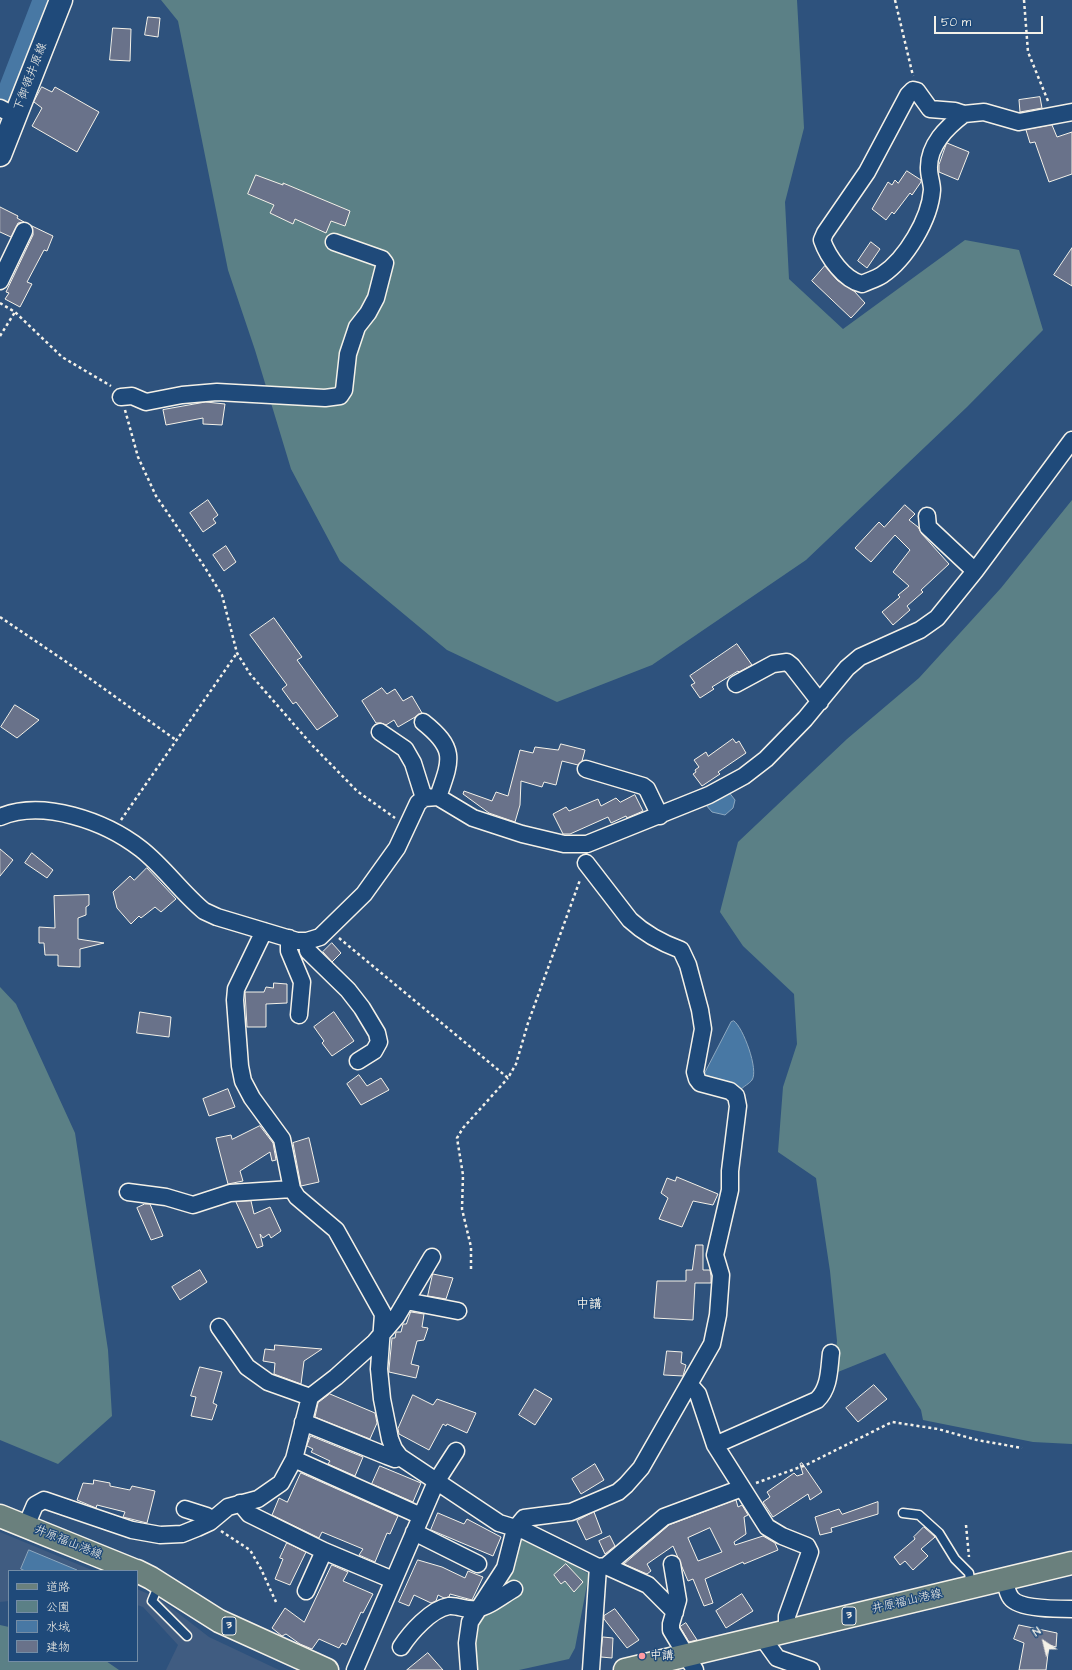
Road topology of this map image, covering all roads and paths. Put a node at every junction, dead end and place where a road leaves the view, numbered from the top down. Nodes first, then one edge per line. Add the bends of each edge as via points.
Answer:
1 (61, 0) edge
2 (895, 0) edge
3 (1024, 0) edge
4 (912, 90) junction
5 (8, 112) edge
6 (1072, 112) edge
7 (964, 114) junction
8 (1054, 116) junction
9 (0, 155) edge
10 (24, 231) dead end
11 (334, 242) dead end
12 (0, 281) edge
13 (0, 303) edge
14 (15, 312) junction
15 (0, 336) edge
16 (121, 397) junction
17 (1072, 440) edge
18 (927, 516) dead end
19 (975, 571) junction
20 (0, 617) edge
21 (237, 653) junction
22 (736, 684) dead end
23 (820, 702) junction
24 (423, 722) dead end
25 (380, 732) dead end
26 (176, 740) junction
27 (586, 769) dead end
28 (430, 798) junction
29 (660, 816) junction
30 (0, 817) edge
31 (406, 826) junction
32 (113, 832) junction
33 (586, 862) joint
34 (329, 930) junction
35 (264, 931) junction
36 (289, 938) junction
37 (307, 941) junction
38 (299, 1015) dead end
39 (358, 1061) dead end
40 (508, 1078) junction
41 (292, 1188) junction
42 (128, 1192) dead end
43 (432, 1257) dead end
44 (471, 1269) dead end
45 (406, 1301) junction
46 (458, 1310) dead end
47 (219, 1327) dead end
48 (383, 1332) junction
49 (832, 1352) dead end
50 (690, 1385) junction
51 (310, 1397) junction
52 (303, 1422) junction
53 (715, 1445) junction
54 (1022, 1448) dead end
55 (456, 1451) dead end
56 (400, 1457) junction
57 (294, 1459) junction
58 (436, 1482) junction
59 (742, 1488) junction
60 (240, 1503) junction
61 (185, 1509) dead end
62 (903, 1513) dead end
63 (0, 1516) edge
64 (421, 1516) junction
65 (210, 1522) junction
66 (966, 1525) dead end
67 (26, 1526) junction
68 (515, 1528) junction
69 (414, 1532) junction
70 (324, 1551) junction
71 (1072, 1563) edge
72 (478, 1564) dead end
73 (672, 1564) dead end
74 (602, 1566) junction
75 (135, 1570) edge
76 (138, 1572) edge
77 (393, 1580) junction
78 (970, 1580) junction
79 (1005, 1580) junction
80 (159, 1583) junction
81 (514, 1589) dead end
82 (306, 1591) dead end
83 (276, 1602) dead end
84 (1072, 1609) edge
85 (476, 1610) junction
86 (675, 1612) junction
87 (787, 1631) junction
88 (187, 1636) dead end
89 (762, 1637) junction
90 (401, 1647) dead end
91 (691, 1663) edge
92 (802, 1669) edge
93 (327, 1670) edge
94 (354, 1670) edge
95 (470, 1670) edge
96 (591, 1670) edge
97 (625, 1670) edge

1 - 5 main road, 下御領井原線
2 - 4 path via 914,82
3 - 8 path via 1028,52
4 - 7 street via 917,91 930,110
4 - 7 street via 867,172 824,233 822,240 834,262 852,280 862,284 882,275 907,251 927,214 932,189 929,167 933,148 942,134
5 - 9 main road, 下御領井原線
6 - 8 street
7 - 8 street via 984,112 1019,122
10 - 12 street
11 - 16 street via 382,259 386,263 376,298 357,327 348,354 344,390 340,396 325,398 218,392 182,394 146,402 132,396
13 - 14 path
14 - 15 path
14 - 16 path via 62,357 113,388
16 - 21 path via 138,457 156,496 222,595
17 - 19 street
18 - 19 street via 928,527
19 - 23 street via 937,618 920,630 860,657 847,668
20 - 26 path
21 - 26 path
21 - 31 path via 250,674 312,746 357,791
22 - 23 street via 773,664 787,662
23 - 29 street via 766,759 744,776 709,795
24 - 28 street via 439,734 448,750 448,770
25 - 28 street via 405,749
26 - 32 path
27 - 29 street via 643,786 647,789
28 - 29 street via 473,818 564,844 587,844
28 - 31 street via 418,803
30 - 32 street via 42,810 64,813
31 - 34 street via 397,848 382,871
32 - 35 street via 141,848 204,911 217,918
33 - 40 path via 528,1022 516,1064
33 - 50 street via 637,927 664,944 681,950 688,965 703,1029 695,1072 697,1079 700,1083 730,1091 736,1096 738,1106 730,1190 715,1255 721,1275 718,1315 712,1344
34 - 37 street via 320,937
34 - 40 path
35 - 36 street
35 - 41 street via 236,989 240,1066 243,1081 252,1098 282,1139
36 - 37 street
36 - 38 street via 289,951 302,982
37 - 39 street via 308,951 348,990 376,1032 379,1042 374,1051
40 - 44 path via 463,1128 458,1138 463,1175 462,1209 471,1247
41 - 42 street via 230,1194 193,1205 166,1197
41 - 48 street via 297,1197 336,1230 383,1314
43 - 45 street
45 - 46 street
45 - 48 street
47 - 51 street via 247,1367 268,1382
48 - 51 street via 361,1356
48 - 56 street via 380,1369 382,1399 390,1439
49 - 53 street via 824,1394 817,1400
50 - 53 street via 698,1394
50 - 68 street via 641,1468 618,1492 571,1512 524,1518
51 - 52 street
52 - 56 street via 387,1456 396,1459
52 - 57 street
53 - 59 street
54 - 59 path via 977,1440 938,1429 892,1422 806,1465
55 - 58 street
56 - 58 street
57 - 60 street via 281,1483 258,1498
57 - 64 street
58 - 64 street
58 - 68 street via 499,1523
59 - 74 street via 664,1517
59 - 87 street via 767,1527 807,1546 810,1552 787,1616
60 - 65 street via 228,1507
60 - 70 street via 249,1514
61 - 65 street via 207,1516
62 - 78 lane via 919,1515 939,1533
63 - 67 main road, 井原福山港線 / 3
64 - 69 street
65 - 67 street via 182,1534 160,1534 132,1530 44,1500 36,1505
65 - 83 path via 250,1550 262,1568
66 - 78 path
67 - 75 main road, 井原福山港線 / 3
68 - 74 street
68 - 85 street via 505,1568
69 - 72 street
69 - 77 street
70 - 77 street
70 - 82 street
71 - 79 main road, 井原福山港線 / 3
73 - 86 street via 678,1600
74 - 86 street via 648,1585
74 - 96 street
76 - 80 main road, 井原福山港線 / 3
77 - 94 street
78 - 79 main road, 井原福山港線 / 3
78 - 87 main road, 井原福山港線 / 3
79 - 84 street via 1010,1597 1016,1602
80 - 88 lane via 152,1601
80 - 93 main road, 井原福山港線 / 3 via 219,1621
81 - 85 street
85 - 90 street via 450,1606 443,1608 425,1619
85 - 95 street via 470,1622 467,1643
86 - 91 street via 670,1630
87 - 89 main road, 井原福山港線 / 3
89 - 91 main road, 井原福山港線 / 3
89 - 92 street via 777,1658
91 - 97 main road, 井原福山港線 / 3

